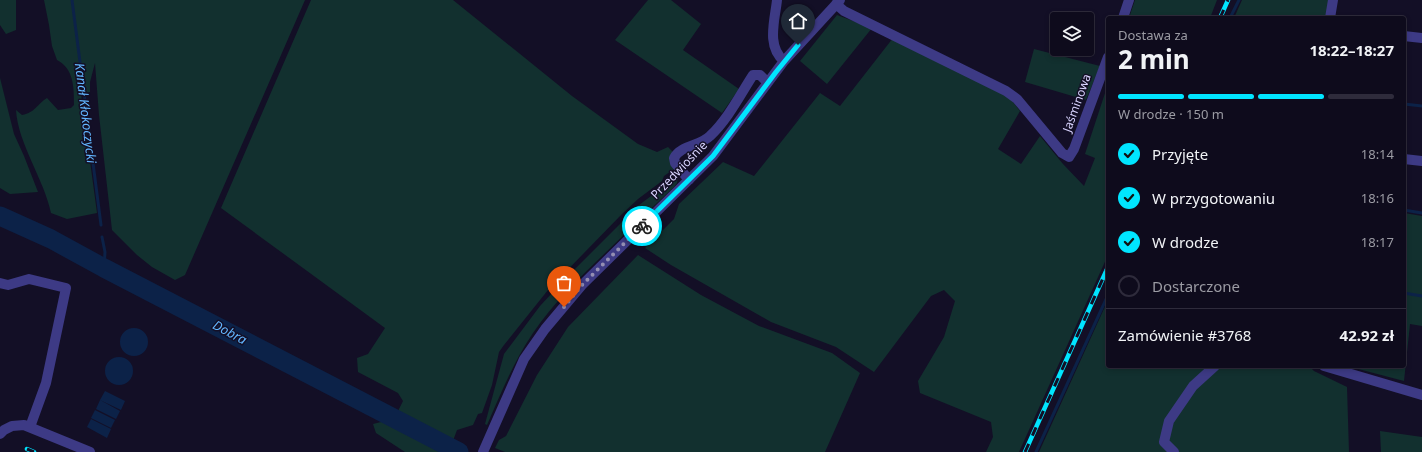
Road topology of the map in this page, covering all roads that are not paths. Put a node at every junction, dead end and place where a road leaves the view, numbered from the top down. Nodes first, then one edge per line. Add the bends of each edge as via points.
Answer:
1 (777, 0) edge
2 (1333, 0) edge
3 (1129, 1) edge
4 (838, 2) edge
5 (1123, 16) edge
6 (1330, 16) edge
7 (1406, 36) edge
8 (1422, 38) edge
9 (784, 61) junction
10 (1106, 62) edge
11 (768, 82) junction
12 (1406, 159) edge
13 (1422, 161) edge
14 (689, 180) junction
15 (0, 283) edge
16 (1213, 368) edge
17 (1331, 368) edge
18 (1422, 395) edge
19 (30, 427) junction
20 (0, 434) edge
21 (485, 448) edge
22 (90, 452) edge
23 (1174, 452) edge

1 - 9 street via 772,39 775,49
2 - 6 street
3 - 5 street
4 - 9 street, Przedwiośnie
4 - 10 street, Jaśminowa via 844,11 1006,91 1017,99 1062,153 1069,157
7 - 8 street
9 - 11 street, Przedwiośnie
11 - 14 street, Przedwiośnie via 713,156
11 - 14 street via 760,75 753,75 709,137 677,154 674,158 675,163
12 - 13 street
14 - 21 street, Przedwiośnie via 582,285 545,330 524,359
15 - 19 street via 8,285 29,280 66,288 46,383
16 - 23 street via 1193,386 1169,421 1164,442
17 - 18 street
19 - 20 street via 12,426
19 - 22 street

